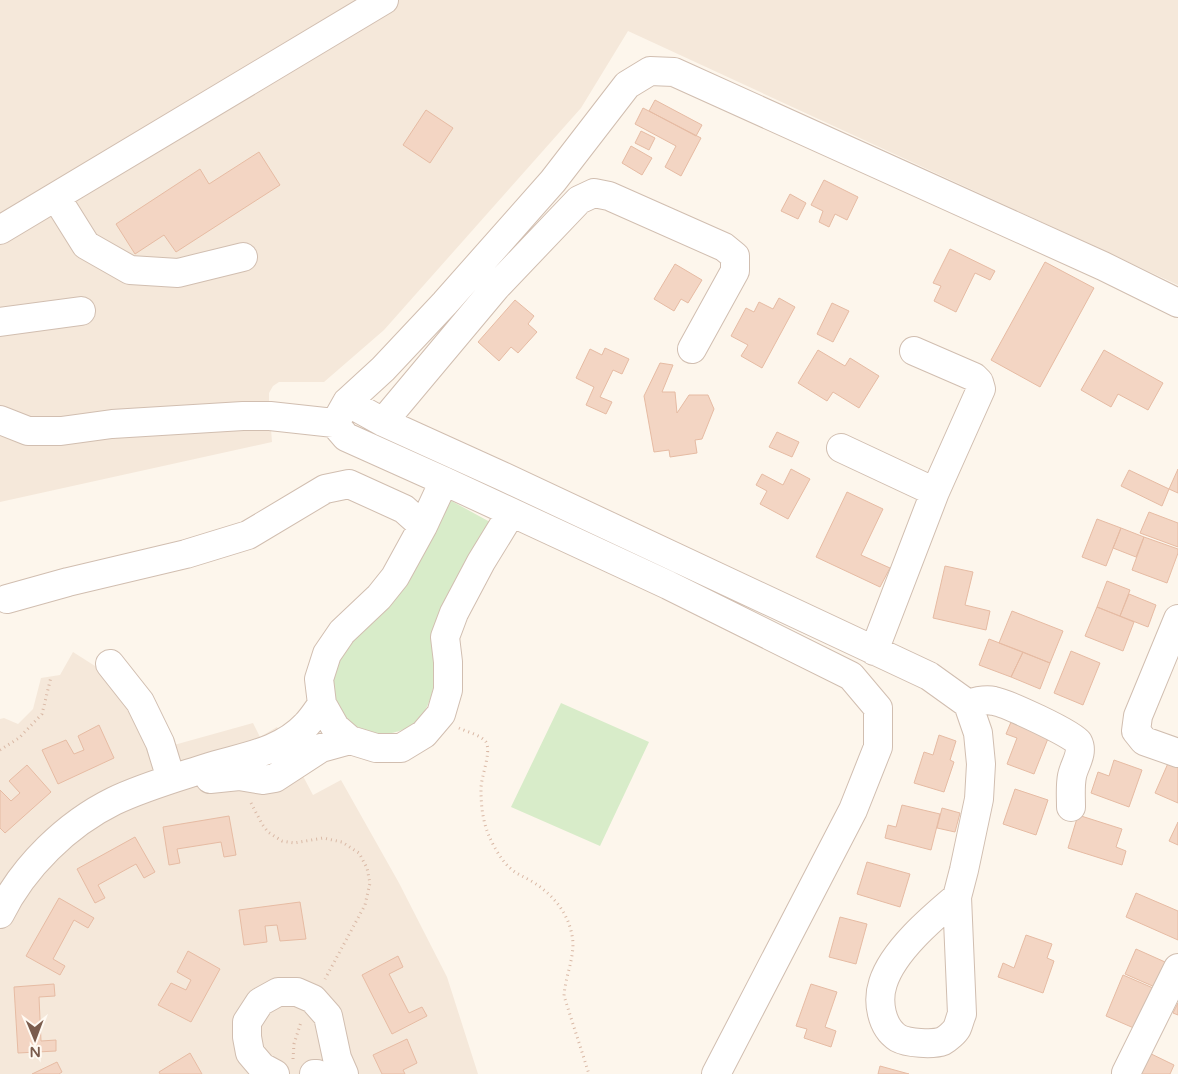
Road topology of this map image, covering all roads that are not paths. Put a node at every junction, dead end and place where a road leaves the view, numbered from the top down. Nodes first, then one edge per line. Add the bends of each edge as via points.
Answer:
1 (384, 0) edge
2 (56, 197) junction
3 (0, 230) edge
4 (243, 257) dead end
5 (1178, 303) edge
6 (80, 311) dead end
7 (0, 322) edge
8 (692, 349) dead end
9 (914, 351) dead end
10 (341, 413) junction
11 (0, 420) edge
12 (383, 422) junction
13 (841, 448) dead end
14 (444, 481) junction
15 (935, 492) junction
16 (511, 513) junction
17 (423, 526) junction
18 (7, 599) dead end
19 (1178, 619) edge
20 (874, 651) junction
21 (110, 664) dead end
22 (322, 704) junction
23 (968, 704) junction
24 (350, 740) junction
25 (1178, 753) edge
26 (171, 779) junction
27 (1071, 807) dead end
28 (957, 897) junction
29 (0, 914) edge
30 (1178, 968) edge
31 (300, 1072) edge
32 (1126, 1073) edge
33 (344, 1074) edge
34 (716, 1074) edge

1 - 2 street
2 - 3 street
2 - 4 street via 86,246 130,270 178,273
5 - 10 street via 674,72 650,71 627,85 546,188
6 - 7 street
8 - 12 street via 735,271 735,256 724,247 609,196 594,193 579,200 496,287
9 - 15 street via 974,377 981,389
10 - 11 street via 112,424 61,431 28,431
10 - 12 street
10 - 14 street via 346,437
12 - 20 street
13 - 15 street
14 - 16 street
14 - 17 street
15 - 20 street
16 - 24 street via 481,562 445,637 448,690 441,714 424,734 402,748 376,748
16 - 34 street via 668,585 851,676 878,708 878,747 853,810
17 - 18 street via 404,509 349,484 325,488 248,535
17 - 22 street via 395,576 379,597 342,632 326,654 319,679
19 - 25 street via 1138,716 1136,731 1144,741
20 - 23 street via 929,676
21 - 26 street via 140,702 160,743
22 - 24 street via 335,726
22 - 26 street via 305,726 266,752
23 - 27 street via 996,701 1067,733 1078,742 1080,752 1072,776
23 - 28 street via 978,733 980,799
24 - 26 street via 321,748 275,778
26 - 29 street via 113,802 71,828 36,860
28 - 28 street via 931,919 896,958 883,983 880,1006 886,1024 898,1038 917,1043 943,1041 956,1029 962,1014
30 - 32 street
31 - 33 street via 262,1067 250,1052 247,1022 260,1002 278,992 298,992 314,999 328,1016

